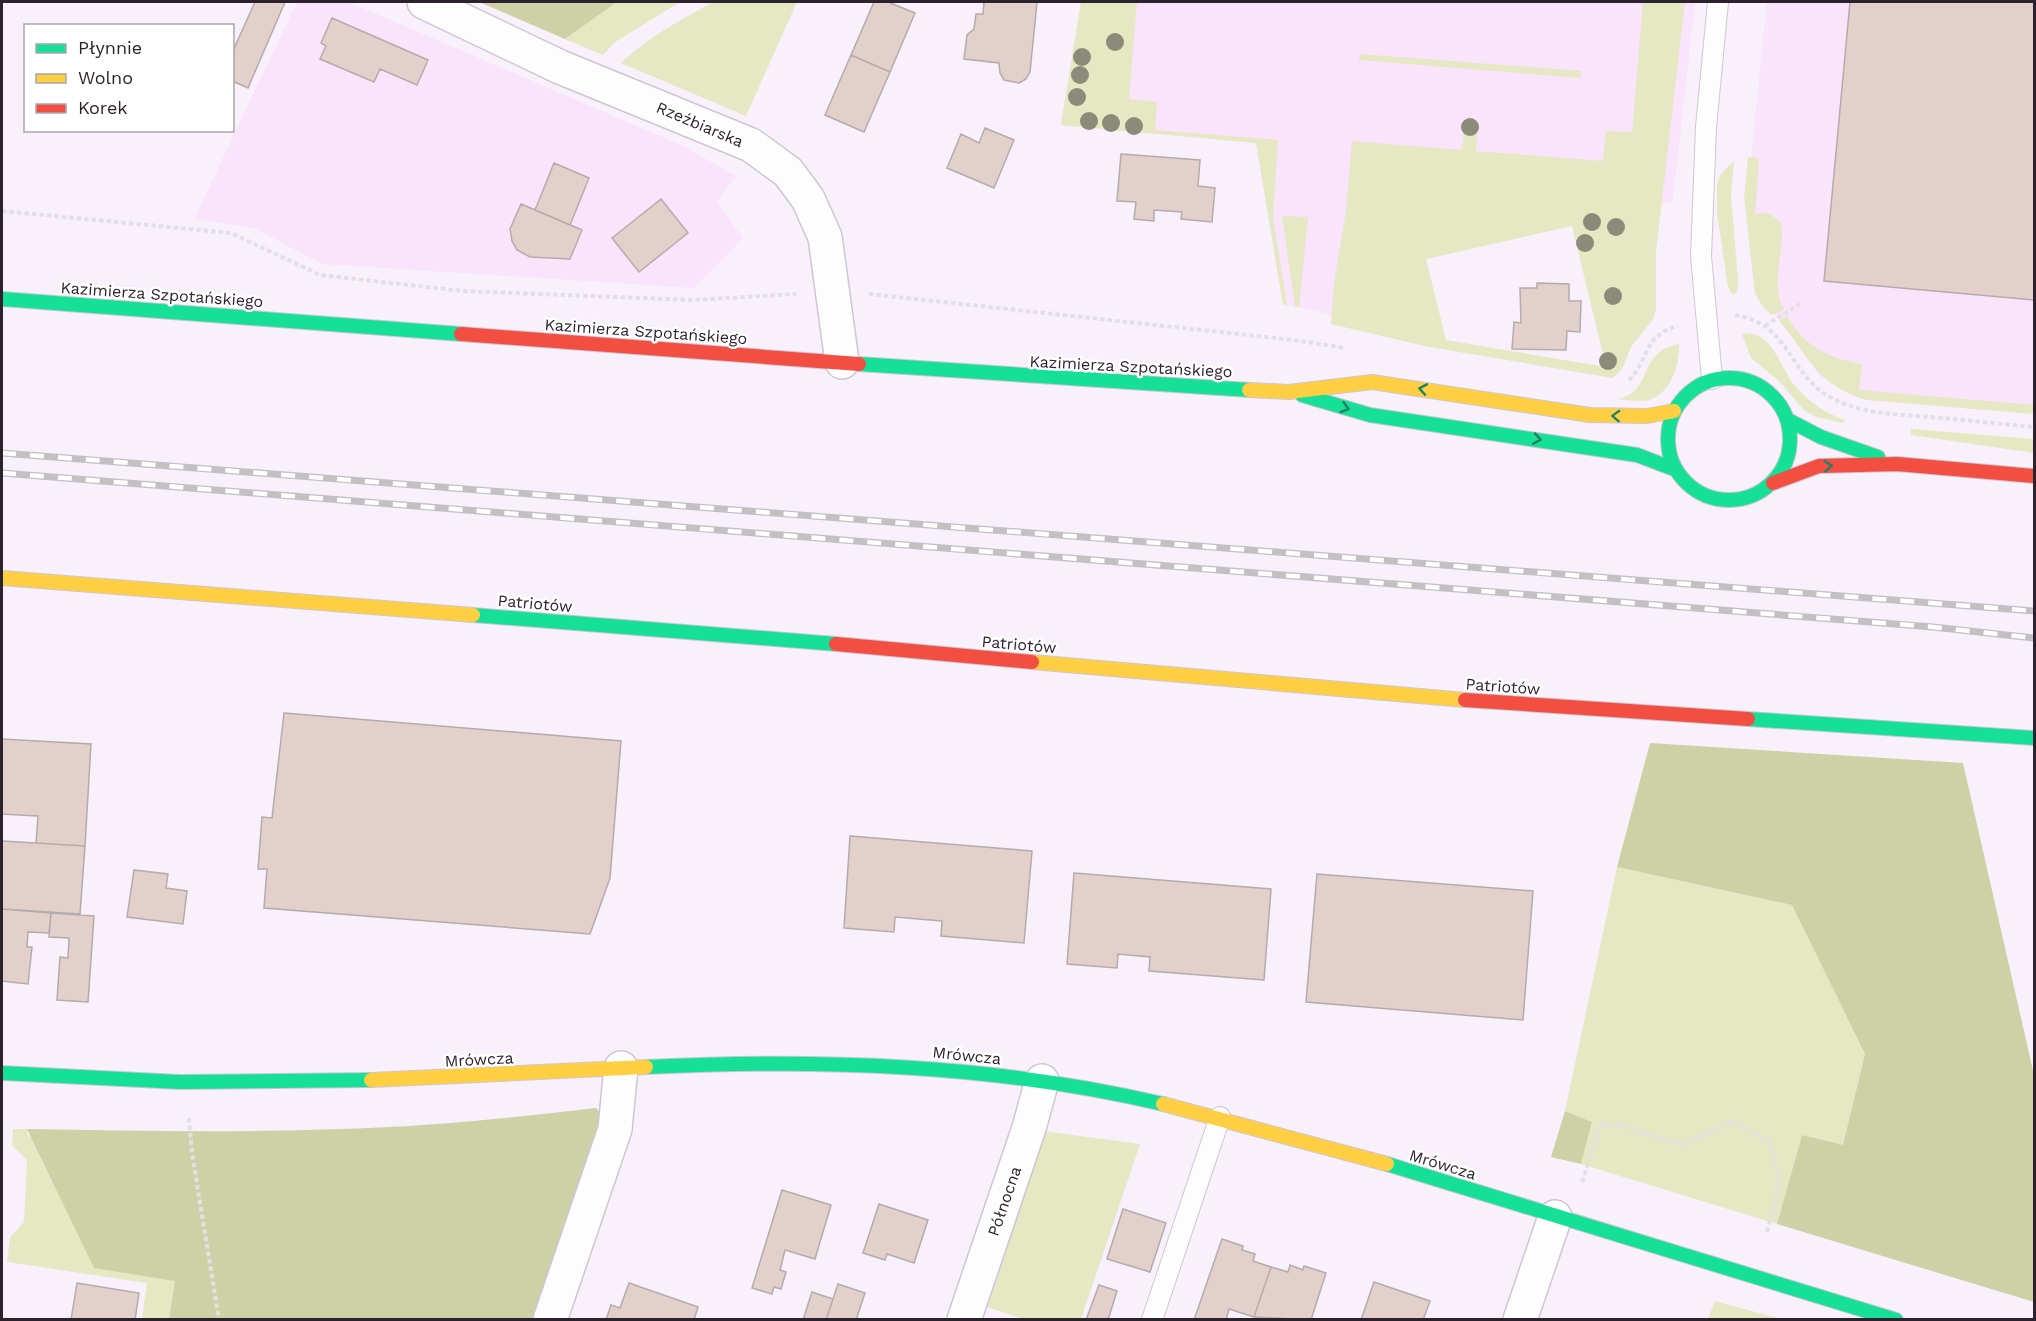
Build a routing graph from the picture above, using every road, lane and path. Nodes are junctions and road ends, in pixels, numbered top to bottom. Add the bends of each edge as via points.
1 (424, 2) edge
2 (1718, 2) edge
3 (2, 211) edge
4 (833, 291) junction
5 (2, 299) edge
6 (1800, 304) dead end
7 (1708, 320) junction
8 (1765, 326) junction
9 (1348, 348) dead end
10 (842, 362) junction
11 (1712, 379) junction
12 (1622, 387) dead end
13 (1289, 392) junction
14 (1674, 411) junction
15 (1788, 420) junction
16 (2034, 427) edge
17 (1897, 464) junction
18 (1674, 469) junction
19 (2034, 476) edge
20 (1773, 483) junction
21 (2, 578) edge
22 (2034, 738) edge
23 (621, 1068) junction
24 (2, 1073) edge
25 (1042, 1081) junction
26 (1220, 1117) junction
27 (189, 1118) dead end
28 (1582, 1182) dead end
29 (1555, 1217) junction
30 (1767, 1232) dead end
31 (219, 1320) edge
32 (550, 1320) edge
33 (964, 1320) edge
34 (1152, 1320) edge
35 (1520, 1320) edge
36 (1896, 1320) edge

1 - 4 street, Rzeźbiarska via 560,67 751,145 769,156 788,171 808,199 825,237
2 - 7 lane via 1706,127 1701,256
3 - 4 path via 231,233 320,275 462,291 693,300
4 - 9 path
4 - 10 street, Rzeźbiarska
5 - 10 main road, Kazimierza Szpotańskiego
6 - 8 path
7 - 8 path via 1736,315
7 - 11 lane
7 - 12 path via 1674,327 1655,336 1637,372
8 - 16 path via 1783,342 1806,378 1828,396 1862,410
10 - 13 main road, Kazimierza Szpotańskiego
11 - 14 main road via 1690,391
11 - 15 main road via 1738,377 1760,385 1777,399
14 -> 13 main road, Kazimierza Szpotańskiego via 1647,416 1590,415 1372,382
13 -> 18 main road, Kazimierza Szpotańskiego via 1370,415 1637,455
14 - 18 main road via 1669,423 1668,449
15 - 17 main road via 1821,437
15 - 20 main road via 1791,443 1785,465
17 - 19 main road
20 -> 17 main road via 1819,466
18 - 20 main road via 1690,487 1710,497 1732,500 1754,495
21 - 22 main road, Patriotów via 753,637 1475,701
23 - 24 main road, Mrówcza via 315,1082 140,1083
23 - 25 main road, Mrówcza via 834,1062 928,1067
23 - 32 street via 615,1129
25 - 26 main road, Mrówcza
25 - 33 street, Północna
26 - 29 main road, Mrówcza
26 - 34 lane
27 - 31 path
28 - 30 path via 1601,1125 1619,1125 1682,1145 1733,1121 1769,1142 1778,1166 1780,1181
29 - 35 street
29 - 36 main road, Mrówcza

